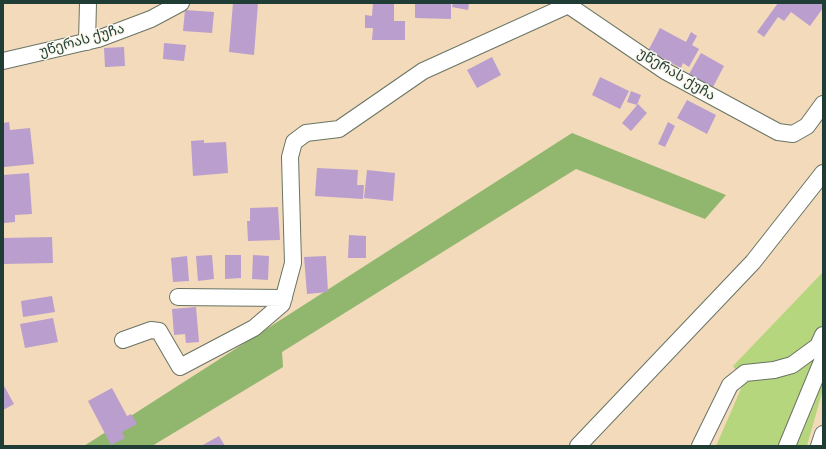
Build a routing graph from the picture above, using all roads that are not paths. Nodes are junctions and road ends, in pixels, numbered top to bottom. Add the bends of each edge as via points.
1 (88, 3) edge
2 (181, 3) edge
3 (568, 4) edge
4 (87, 42) junction
5 (3, 61) edge
6 (823, 104) edge
7 (823, 173) edge
8 (178, 297) dead end
9 (284, 298) junction
10 (823, 336) edge
11 (123, 340) dead end
12 (823, 359) edge
13 (823, 434) edge
14 (578, 446) edge
15 (700, 446) edge
16 (787, 446) edge
17 (819, 446) edge

1 - 4 street
2 - 4 street, უწერას ქუჩა via 151,19
3 - 6 street, უწერას ქუჩა via 665,71 778,132 793,134 807,126
3 - 9 street via 423,71 339,129 306,133 294,142 290,157 294,263
4 - 5 street, უწერას ქუჩა
7 - 14 street via 753,262
8 - 9 street
9 - 11 street via 282,304 254,328 180,367 159,331 151,330
10 - 15 street via 818,346 792,365 745,373 730,385
12 - 16 street
13 - 17 street

